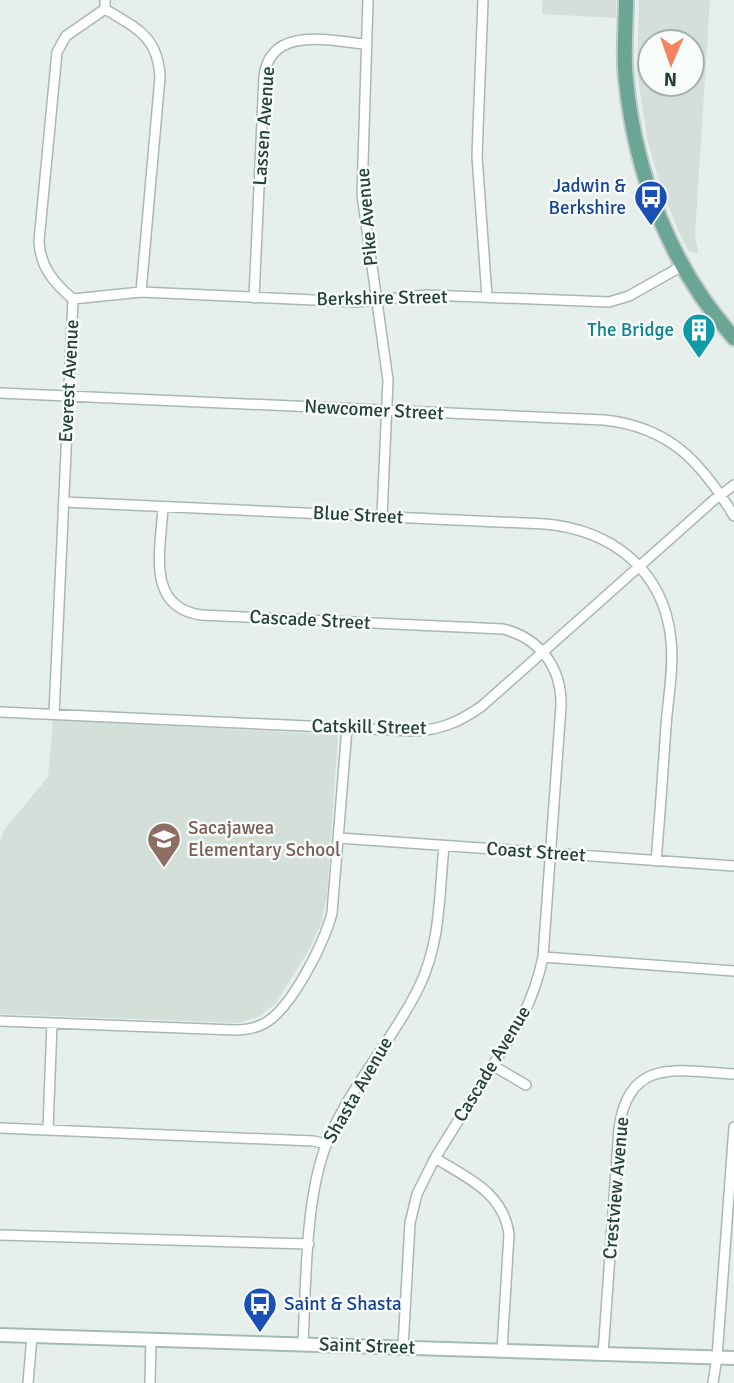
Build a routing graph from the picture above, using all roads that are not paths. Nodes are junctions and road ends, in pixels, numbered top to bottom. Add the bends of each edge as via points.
1 (368, 0) edge
2 (483, 0) edge
3 (626, 0) edge
4 (105, 4) edge
5 (366, 44) junction
6 (682, 266) junction
7 (141, 292) junction
8 (487, 297) junction
9 (254, 298) junction
10 (73, 299) junction
11 (377, 301) junction
12 (734, 338) edge
13 (0, 393) edge
14 (68, 396) junction
15 (387, 411) junction
16 (734, 485) edge
17 (721, 494) junction
18 (64, 502) junction
19 (163, 507) junction
20 (383, 516) junction
21 (734, 516) edge
22 (639, 566) junction
23 (542, 652) junction
24 (0, 712) edge
25 (54, 714) junction
26 (347, 728) junction
27 (339, 838) junction
28 (444, 846) junction
29 (550, 853) junction
30 (656, 861) junction
31 (734, 866) edge
32 (543, 957) junction
33 (734, 971) edge
34 (0, 1021) edge
35 (52, 1023) junction
36 (492, 1065) junction
37 (734, 1074) edge
38 (526, 1085) dead end
39 (734, 1127) edge
40 (0, 1128) edge
41 (48, 1129) junction
42 (326, 1144) junction
43 (435, 1158) junction
44 (0, 1235) edge
45 (309, 1244) junction
46 (0, 1335) edge
47 (32, 1336) junction
48 (152, 1339) junction
49 (303, 1344) junction
50 (403, 1347) junction
51 (502, 1350) junction
52 (603, 1354) junction
53 (718, 1357) junction
54 (734, 1358) edge
55 (28, 1383) edge
56 (150, 1383) edge
57 (713, 1383) edge

1 - 5 street, Pike Avenue
2 - 8 street via 477,156
3 - 6 main road via 625,77 634,133 653,200
4 - 7 street via 142,31 159,63
4 - 10 street, Everest Avenue via 66,36 55,65 40,255 49,275
5 - 9 street, Lassen Avenue via 300,40 281,46 267,61
5 - 11 street, Pike Avenue via 362,195
6 - 8 street, Berkshire Street via 609,302
6 - 12 main road
7 - 9 street, Berkshire Street
7 - 10 street, Berkshire Street
8 - 11 street, Berkshire Street via 427,295
9 - 11 street, Berkshire Street
10 - 14 street, Everest Avenue
11 - 15 street, Pike Avenue via 388,380
13 - 14 street, Newcomer Street
14 - 15 street, Newcomer Street
14 - 18 street, Everest Avenue
15 - 17 street, Newcomer Street via 628,423 652,431 684,451
15 - 20 street, Pike Avenue
16 - 17 street, Catskill Street
17 - 21 street, Newcomer Street
17 - 22 street, Catskill Street
18 - 19 street, Blue Street
18 - 25 street, Everest Avenue
19 - 20 street, Blue Street
19 - 23 street, Cascade Street via 162,588 174,604 191,613 503,629 529,639
20 - 22 street, Blue Street via 570,527 611,543
22 - 23 street, Catskill Street
22 - 30 street, Blue Street via 662,603 671,641
23 - 26 street, Catskill Street via 482,706 451,724 425,731
23 - 29 street, Cascade Avenue via 554,667 562,693
24 - 25 street, Catskill Street
25 - 26 street, Catskill Street
26 - 27 street
27 - 28 street, Coast Street
27 - 35 street via 332,913 322,943 283,1007 267,1022 247,1030
28 - 29 street, Coast Street
28 - 42 street, Shasta Avenue via 438,930 419,987
29 - 30 street, Coast Street
29 - 32 street, Cascade Avenue
30 - 31 street, Coast Street
32 - 33 street
32 - 36 street, Cascade Avenue via 530,1003
34 - 35 street
35 - 41 street
36 - 38 street
36 - 43 street, Cascade Avenue
37 - 52 street, Crestview Avenue via 661,1071 639,1083 624,1101
39 - 53 street
40 - 41 street
41 - 42 street
42 - 45 street, Shasta Avenue
43 - 50 street, Cascade Avenue via 416,1194 410,1223
43 - 51 street via 492,1196 507,1219
44 - 45 street
45 - 49 street, Shasta Avenue
46 - 47 street, Saint Street
47 - 48 street, Saint Street
47 - 55 street
48 - 49 street, Saint Street
48 - 56 street
49 - 50 street, Saint Street
50 - 51 street, Saint Street
51 - 52 street, Saint Street
52 - 53 street, Saint Street
53 - 54 street, Saint Street
53 - 57 street

